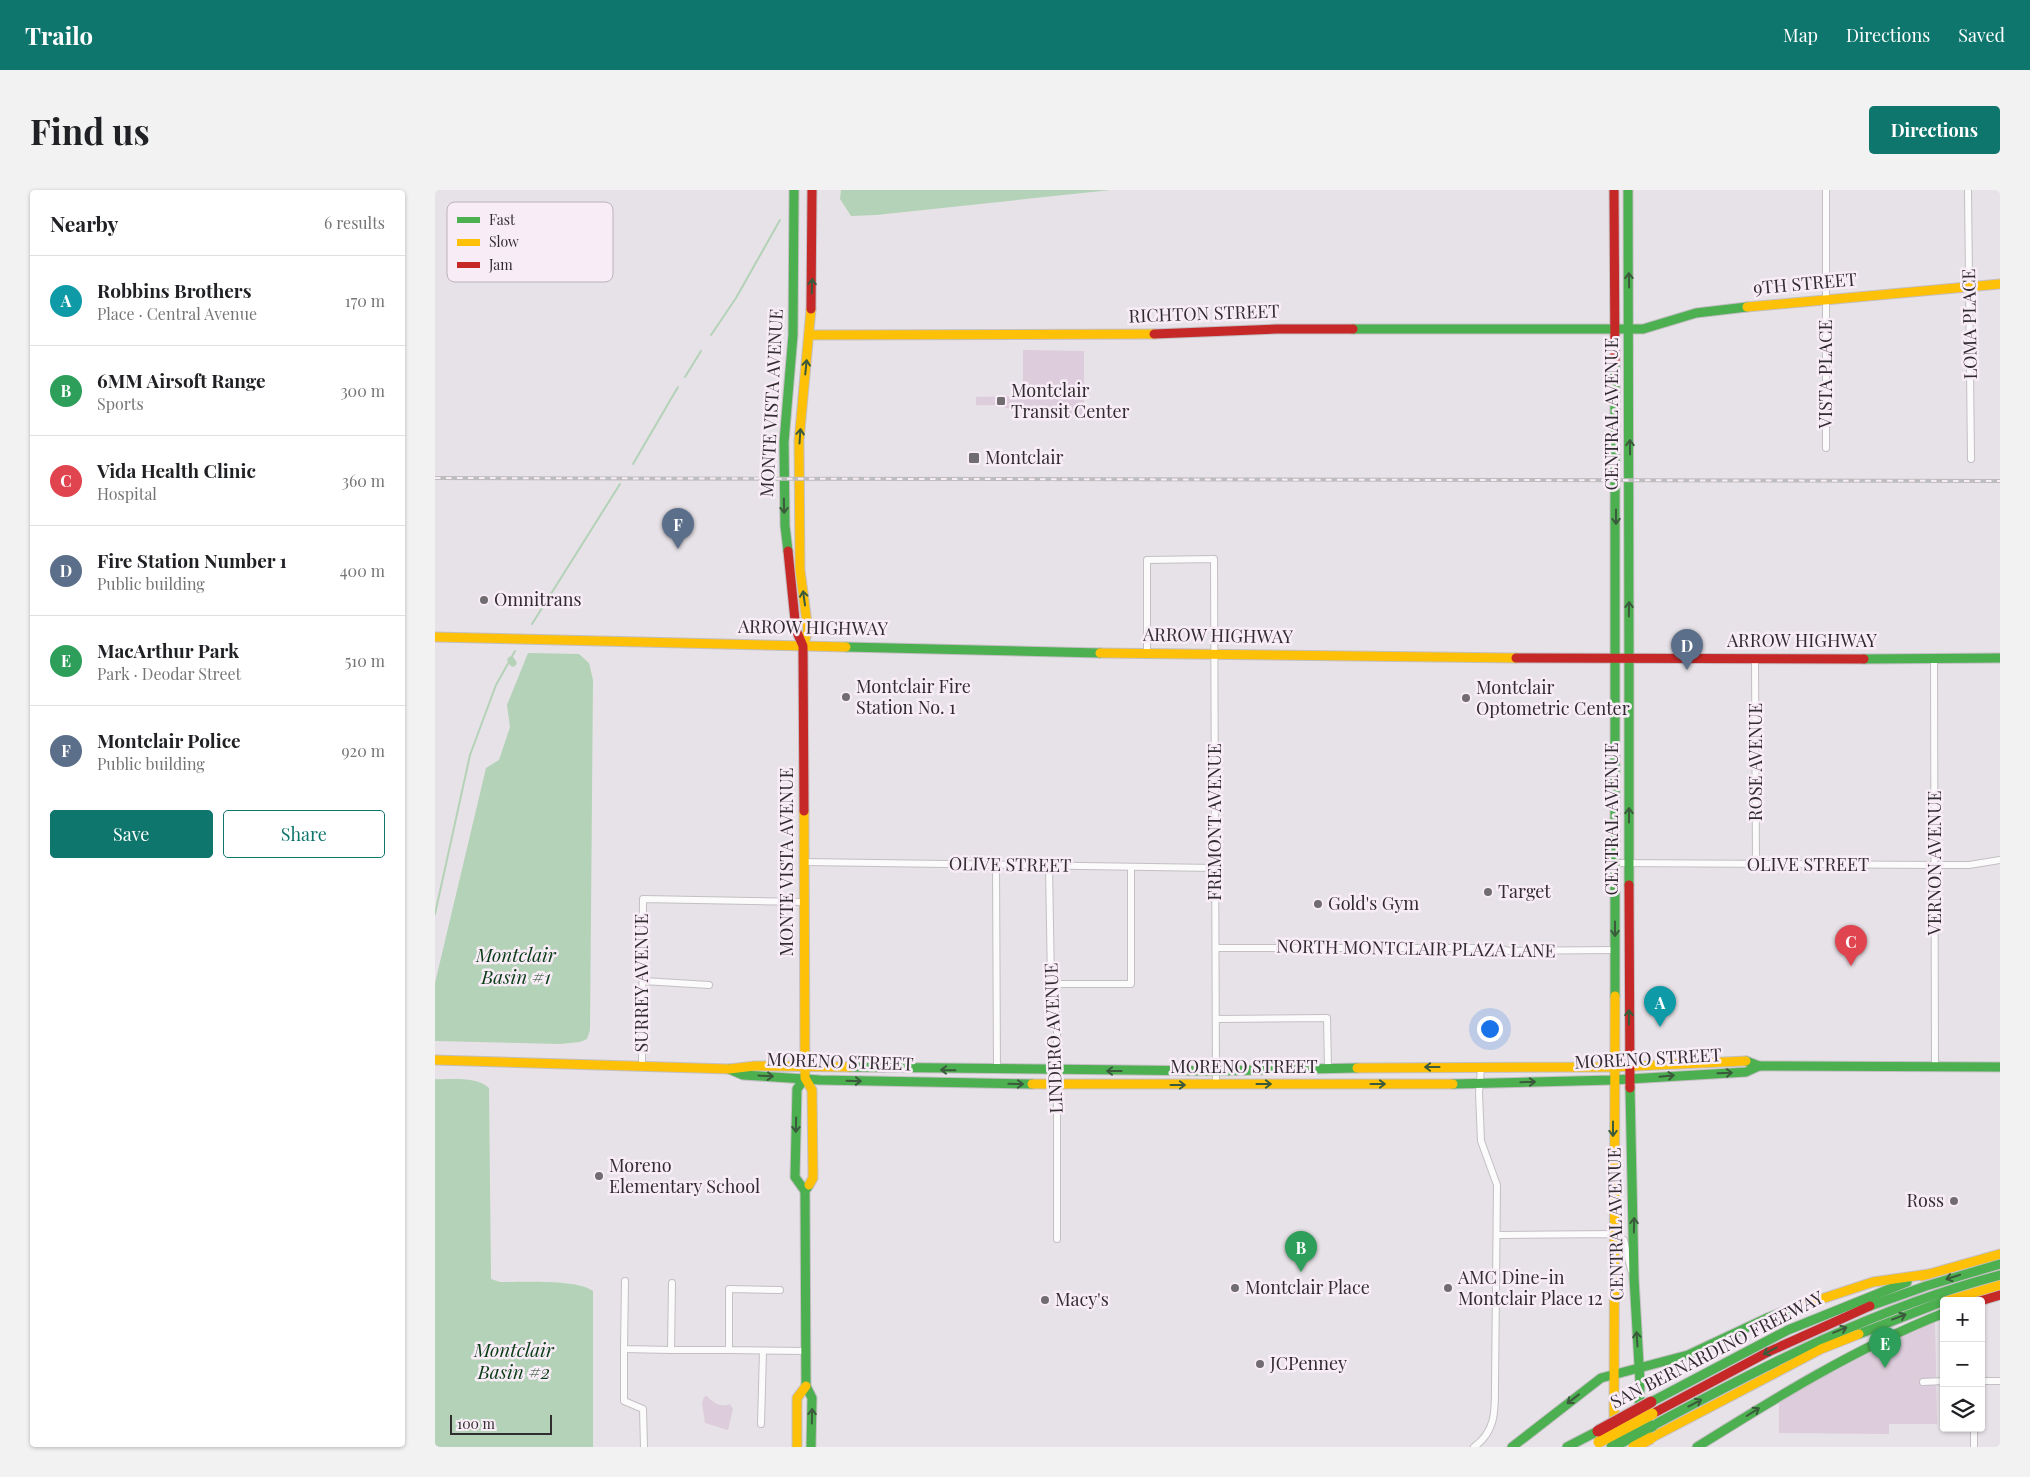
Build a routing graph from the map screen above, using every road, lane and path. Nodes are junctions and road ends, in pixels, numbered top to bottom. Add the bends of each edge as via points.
1 (794, 190) edge
2 (812, 190) edge
3 (1614, 190) edge
4 (1628, 190) edge
5 (1826, 190) edge
6 (1968, 190) edge
7 (2000, 284) edge
8 (1969, 286) junction
9 (1825, 300) junction
10 (1615, 328) junction
11 (1629, 328) junction
12 (793, 335) junction
13 (810, 335) junction
14 (1826, 448) dead end
15 (1971, 459) dead end
16 (435, 637) edge
17 (803, 646) junction
18 (1147, 653) junction
19 (1214, 654) junction
20 (1615, 658) junction
21 (1629, 658) junction
22 (2000, 658) edge
23 (1755, 659) junction
24 (1934, 659) junction
25 (2000, 860) edge
26 (804, 862) junction
27 (1615, 863) junction
28 (1630, 863) junction
29 (996, 864) junction
30 (1757, 865) junction
31 (1935, 865) junction
32 (1049, 866) junction
33 (1131, 868) junction
34 (1216, 868) junction
35 (805, 902) junction
36 (1216, 948) junction
37 (1615, 950) junction
38 (643, 982) junction
39 (1051, 984) junction
40 (709, 985) dead end
41 (1216, 1019) junction
42 (435, 1060) edge
43 (642, 1066) junction
44 (1629, 1066) junction
45 (1759, 1066) junction
46 (1614, 1067) junction
47 (1935, 1067) junction
48 (2000, 1067) edge
49 (1481, 1068) junction
50 (1328, 1069) junction
51 (997, 1070) junction
52 (1057, 1071) junction
53 (1215, 1071) junction
54 (805, 1073) junction
55 (1630, 1078) junction
56 (1613, 1080) junction
57 (1479, 1084) junction
58 (1057, 1085) junction
59 (1216, 1085) junction
60 (805, 1191) junction
61 (1613, 1234) junction
62 (1498, 1235) junction
63 (1057, 1239) dead end
64 (2000, 1254) edge
65 (2000, 1264) edge
66 (1929, 1274) junction
67 (2000, 1275) edge
68 (1634, 1278) junction
69 (625, 1281) dead end
70 (672, 1283) dead end
71 (2000, 1285) edge
72 (780, 1290) dead end
73 (2000, 1295) edge
74 (1959, 1297) edge
75 (1985, 1300) edge
76 (1940, 1303) edge
77 (1940, 1314) edge
78 (624, 1349) junction
79 (671, 1350) junction
80 (729, 1350) junction
81 (763, 1351) junction
82 (805, 1351) junction
83 (1639, 1368) junction
84 (1614, 1374) junction
85 (1940, 1381) edge
86 (1985, 1381) edge
87 (2000, 1381) edge
88 (1923, 1382) dead end
89 (805, 1386) junction
90 (1651, 1414) junction
91 (761, 1424) dead end
92 (1974, 1432) edge
93 (1596, 1440) edge
94 (644, 1447) edge
95 (797, 1447) edge
96 (811, 1447) edge
97 (1474, 1447) edge
98 (1512, 1447) edge
99 (1567, 1447) edge
100 (1613, 1447) edge
101 (1634, 1447) edge
102 (1638, 1447) edge
103 (1697, 1447) edge
104 (1974, 1447) edge

1 - 12 main road, MONTE VISTA AVENUE
13 -> 2 main road, MONTE VISTA AVENUE
3 - 10 main road, CENTRAL AVENUE
11 -> 4 main road, CENTRAL AVENUE
5 - 9 street, VISTA PLACE
6 - 8 street, LOMA PLACE
7 - 8 main road, 9TH STREET
8 - 9 main road, 9TH STREET
8 - 15 street, LOMA PLACE
9 - 11 main road, 9TH STREET via 1690,313 1652,328
9 - 14 street, VISTA PLACE
10 - 11 main road, 9TH STREET
10 - 13 main road, RICHTON STREET
10 -> 20 main road, CENTRAL AVENUE
21 -> 11 main road, CENTRAL AVENUE
12 - 13 street, RICHTON STREET
12 -> 17 main road, MONTE VISTA AVENUE via 784,442 785,526 796,630
17 -> 13 main road, MONTE VISTA AVENUE via 808,630 800,570 799,441
16 - 17 main road, ARROW HIGHWAY
17 - 18 main road, ARROW HIGHWAY
17 - 26 main road, MONTE VISTA AVENUE
18 - 19 main road, ARROW HIGHWAY
18 - 19 street, FREMONT AVENUE via 1147,560 1214,560
19 - 20 main road, ARROW HIGHWAY
19 - 34 street, FREMONT AVENUE
20 - 21 main road, ARROW HIGHWAY
20 - 27 main road, CENTRAL AVENUE
21 - 23 main road, ARROW HIGHWAY
28 -> 21 main road, CENTRAL AVENUE
22 - 24 main road, ARROW HIGHWAY
23 - 24 main road, ARROW HIGHWAY
23 - 30 street, ROSE AVENUE
24 - 31 street, VERNON AVENUE
25 - 31 street, OLIVE STREET via 1969,865
26 - 29 street, OLIVE STREET
26 - 35 main road, MONTE VISTA AVENUE
27 - 28 street, OLIVE STREET
27 -> 37 main road, CENTRAL AVENUE
28 - 30 street, OLIVE STREET
44 -> 28 main road, CENTRAL AVENUE
29 - 32 street, OLIVE STREET
29 - 51 street
30 - 31 street, OLIVE STREET
31 - 47 street, VERNON AVENUE
32 - 33 street, OLIVE STREET
32 - 39 street, LINDERO AVENUE
33 - 34 street, OLIVE STREET
33 - 39 street via 1131,984
34 - 36 street, FREMONT AVENUE
35 - 38 street, SURREY AVENUE via 643,900
35 - 54 main road, MONTE VISTA AVENUE
36 - 37 street, NORTH MONTCLAIR PLAZA LANE
36 - 41 street, FREMONT AVENUE
37 - 46 main road, CENTRAL AVENUE
38 - 40 street
38 - 43 street, SURREY AVENUE
39 - 52 street, LINDERO AVENUE via 1056,1012
41 - 50 street via 1327,1018
41 - 53 street, FREMONT AVENUE
42 - 43 main road, MORENO STREET
43 - 54 main road, MORENO STREET via 729,1069 743,1075
44 - 45 main road, MORENO STREET via 1745,1060
44 - 46 main road, MORENO STREET
44 - 55 main road, CENTRAL AVENUE
45 - 47 main road, MORENO STREET
55 -> 45 main road, MORENO STREET via 1746,1072
46 - 49 main road, MORENO STREET
46 - 56 main road, CENTRAL AVENUE
47 - 48 main road, MORENO STREET
49 -> 50 main road, MORENO STREET
49 - 57 street
50 - 53 main road, MORENO STREET
51 - 52 main road, MORENO STREET
51 -> 54 main road, MORENO STREET
53 -> 52 main road, MORENO STREET
52 - 58 street, LINDERO AVENUE
53 - 59 street, FREMONT AVENUE
54 -> 58 main road, MORENO STREET
54 - 60 main road, MONTE VISTA AVENUE via 812,1090 813,1178
54 -> 60 main road, MONTE VISTA AVENUE via 797,1089 795,1177
55 - 56 main road, MORENO STREET
68 -> 55 main road, CENTRAL AVENUE
57 -> 56 main road, MORENO STREET
56 -> 61 main road, CENTRAL AVENUE
59 -> 57 main road, MORENO STREET
57 - 62 street via 1481,1141 1497,1185
58 -> 59 main road, MORENO STREET
58 - 63 street, LINDERO AVENUE
60 - 82 main road, MONTE VISTA AVENUE
61 - 62 street
61 - 68 street via 1624,1240
61 - 84 main road, CENTRAL AVENUE
62 - 97 street via 1495,1412 1491,1430
64 - 66 main road, SAN BERNARDINO FREEWAY
65 -> 90 main road via 1927,1285 1845,1316 1768,1352
66 - 83 main road via 1873,1282 1829,1295 1767,1318 1688,1355
66 - 90 main road, SAN BERNARDINO FREEWAY via 1831,1310 1788,1330
90 -> 67 main road via 1834,1332 1919,1299
83 -> 68 main road, CENTRAL AVENUE
69 - 78 street
70 - 79 street
71 - 74 main road
72 - 80 street via 729,1289
73 - 75 main road
101 -> 76 main road, bridge via 1821,1349
103 -> 77 main road via 1848,1355
78 - 79 street
78 - 94 street via 624,1401 643,1409
79 - 80 street
80 - 81 street
81 - 82 street
81 - 91 street
82 - 89 main road, MONTE VISTA AVENUE
83 - 84 main road
83 - 102 main road, CENTRAL AVENUE
84 -> 98 main road via 1593,1383
84 - 100 main road, CENTRAL AVENUE
85 - 88 street
86 - 87 street
89 - 95 main road, MONTE VISTA AVENUE via 797,1398
96 -> 89 main road, MONTE VISTA AVENUE via 812,1398
90 - 93 main road, SAN BERNARDINO FREEWAY, bridge
90 - 100 main road, bridge
92 - 104 street
93 - 99 main road, SAN BERNARDINO FREEWAY

